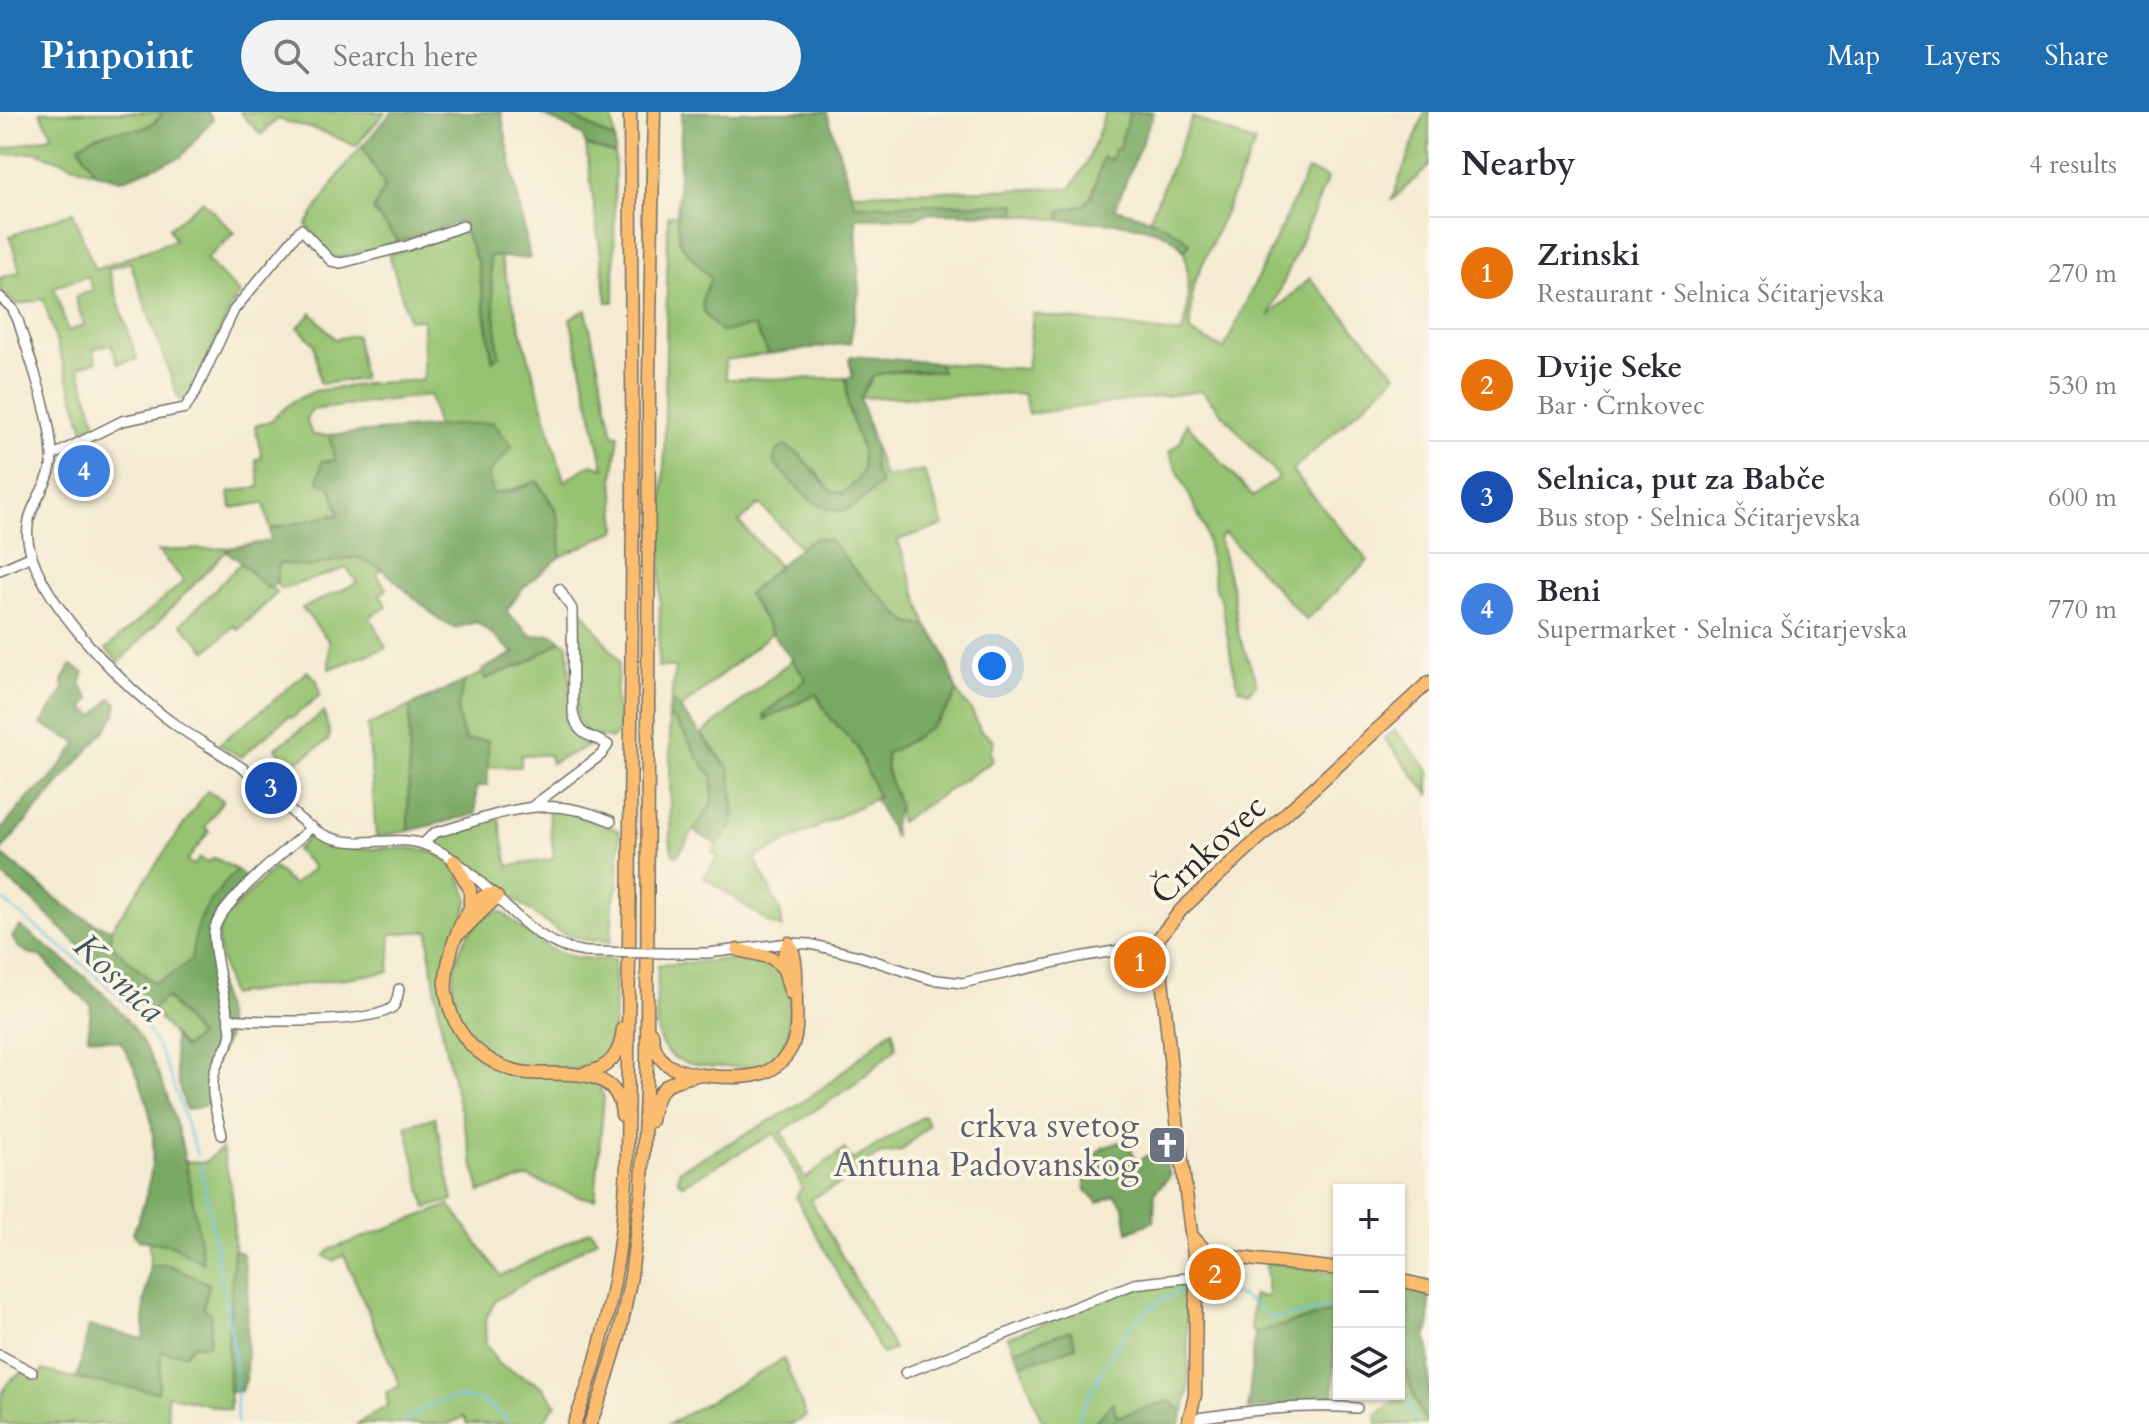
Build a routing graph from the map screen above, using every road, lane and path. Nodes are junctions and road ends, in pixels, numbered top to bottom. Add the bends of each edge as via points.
1 (630, 112) edge
2 (654, 112) edge
3 (463, 226) dead end
4 (0, 297) edge
5 (52, 456) junction
6 (32, 556) junction
7 (0, 570) edge
8 (559, 589) dead end
9 (1429, 682) edge
10 (534, 805) junction
11 (611, 821) dead end
12 (312, 827) junction
13 (423, 844) junction
14 (454, 861) junction
15 (495, 896) junction
16 (470, 909) junction
17 (458, 935) junction
18 (789, 943) junction
19 (1156, 944) junction
20 (738, 950) junction
21 (784, 969) junction
22 (399, 989) dead end
23 (646, 996) junction
24 (630, 1001) junction
25 (796, 1008) junction
26 (229, 1019) junction
27 (577, 1074) junction
28 (703, 1075) junction
29 (222, 1135) dead end
30 (628, 1150) junction
31 (643, 1155) junction
32 (1191, 1234) junction
33 (1221, 1256) junction
34 (1333, 1268) edge
35 (1405, 1281) edge
36 (1196, 1282) junction
37 (1429, 1287) edge
38 (0, 1355) edge
39 (32, 1372) dead end
40 (905, 1373) dead end
41 (1357, 1408) dead end
42 (1189, 1421) edge
43 (574, 1424) edge
44 (590, 1424) edge

1 - 24 main road
2 - 23 main road
3 - 5 street via 341,263 331,261 301,229 234,310 185,408 122,421
4 - 5 street via 18,320
5 - 6 street via 27,524
6 - 7 street
6 - 12 street via 72,625 106,662 167,718 248,772
8 - 10 street via 572,609 576,724 608,745
9 - 19 main road, Črnkovec via 1182,909
10 - 11 street via 568,807
10 - 13 street via 434,833
12 - 13 street via 349,843
12 - 26 street via 234,899 215,927
13 - 14 street
14 - 15 street
14 - 16 main road via 470,889
15 - 16 main road via 479,897
15 - 17 main road
15 - 20 street, bridge via 551,941 586,952
16 - 17 main road
17 - 27 main road via 449,956 446,991 452,1015 472,1046 511,1069
18 - 19 street via 823,946 930,979 962,983
18 - 20 street
18 - 21 main road
18 - 25 main road
19 - 32 main road, Črnkovec
20 - 21 main road via 772,958
21 - 25 main road
22 - 26 street via 391,1009 358,1016 326,1021
23 - 28 main road via 659,1055 679,1071
23 - 31 main road
24 - 27 main road via 614,1058 599,1070
24 - 30 main road
25 - 28 main road via 794,1043 777,1065 751,1076
26 - 29 street via 231,1039 213,1079
27 - 30 main road via 602,1080 616,1092
28 - 31 main road via 671,1082 660,1091
30 - 43 main road via 617,1267
31 - 44 main road via 628,1291
32 - 33 main road via 1204,1249
32 - 36 main road, Črnkovec
33 - 34 main road
33 - 36 main road via 1208,1262
35 - 37 main road
36 - 40 street via 1134,1284
36 - 42 main road, Črnkovec via 1196,1381
38 - 39 street
41 - 42 street, Črnkovec via 1244,1411

